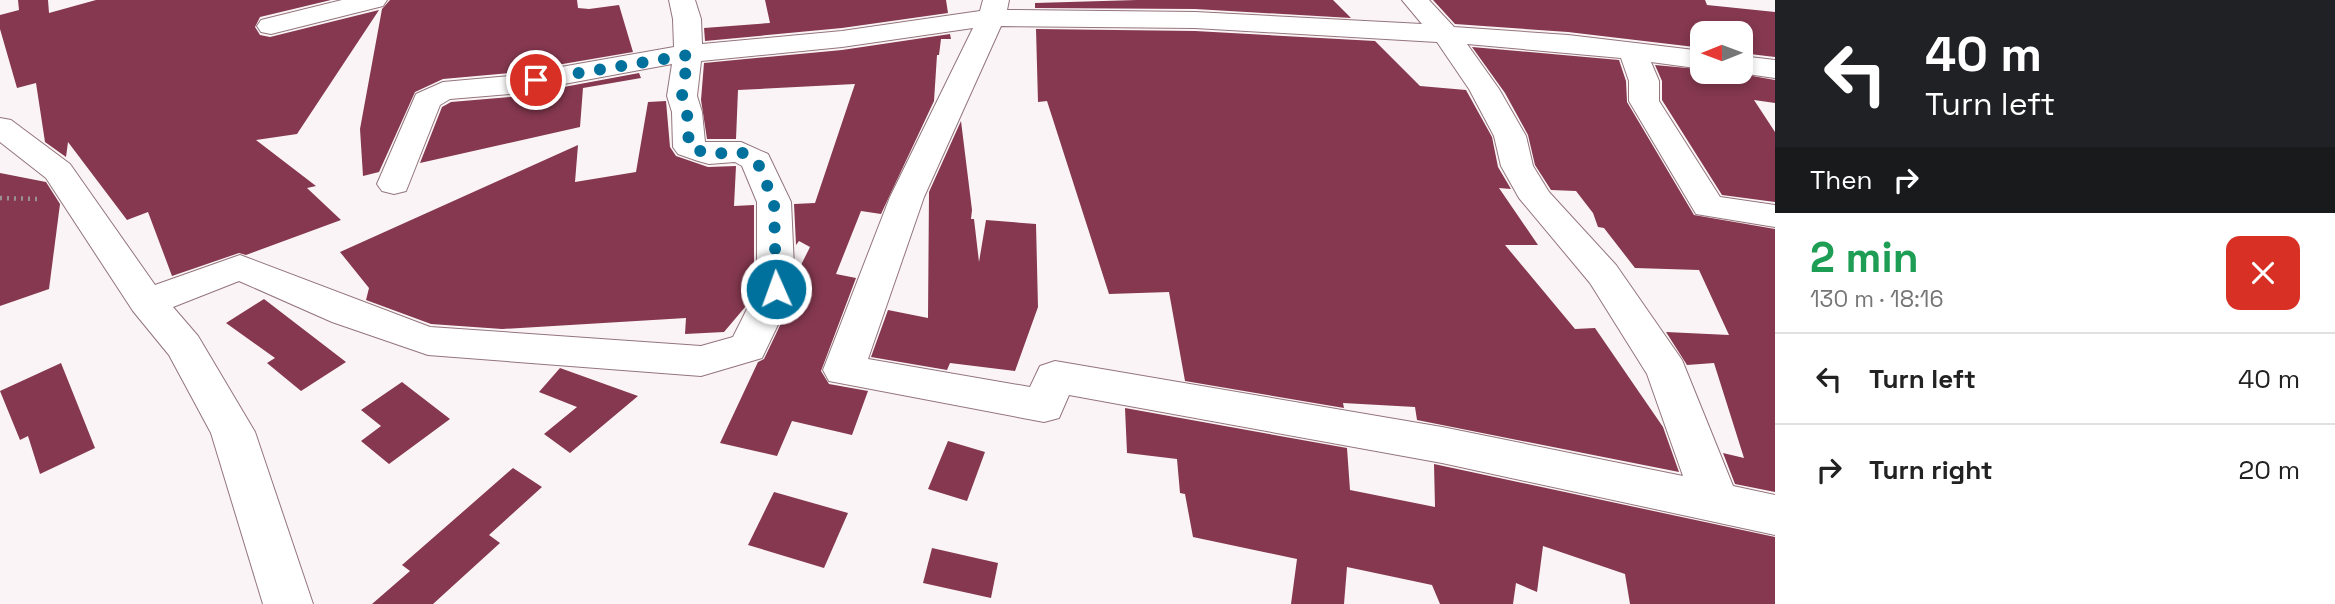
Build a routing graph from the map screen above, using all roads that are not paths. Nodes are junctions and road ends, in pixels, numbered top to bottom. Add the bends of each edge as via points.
1 (374, 0) edge
2 (682, 0) edge
3 (1415, 0) edge
4 (994, 9) edge
5 (271, 26) dead end
6 (1446, 35) junction
7 (1633, 52) junction
8 (688, 55) junction
9 (1690, 59) edge
10 (1754, 67) edge
11 (1775, 69) edge
12 (0, 127) edge
13 (394, 184) dead end
14 (1775, 216) edge
15 (147, 302) junction
16 (1716, 503) junction
17 (1775, 515) edge
18 (288, 604) edge

1 - 5 street
2 - 8 street
3 - 6 street
4 - 6 street
4 - 8 street via 842,39
4 - 16 street via 907,197 844,370 1044,406 1055,377 1442,445
6 - 7 street
6 - 16 street via 1497,112 1510,136 1517,166 1536,198 1603,274 1667,371
7 - 9 street
7 - 14 street via 1644,81 1644,102 1707,206
8 - 13 street via 435,94 427,100
8 - 15 street via 682,96 689,147 709,154 741,152 757,161 774,202 776,289 748,348 701,361 428,341 240,267
10 - 11 street
12 - 15 street via 58,171
15 - 18 street via 184,346 233,432
16 - 17 street

